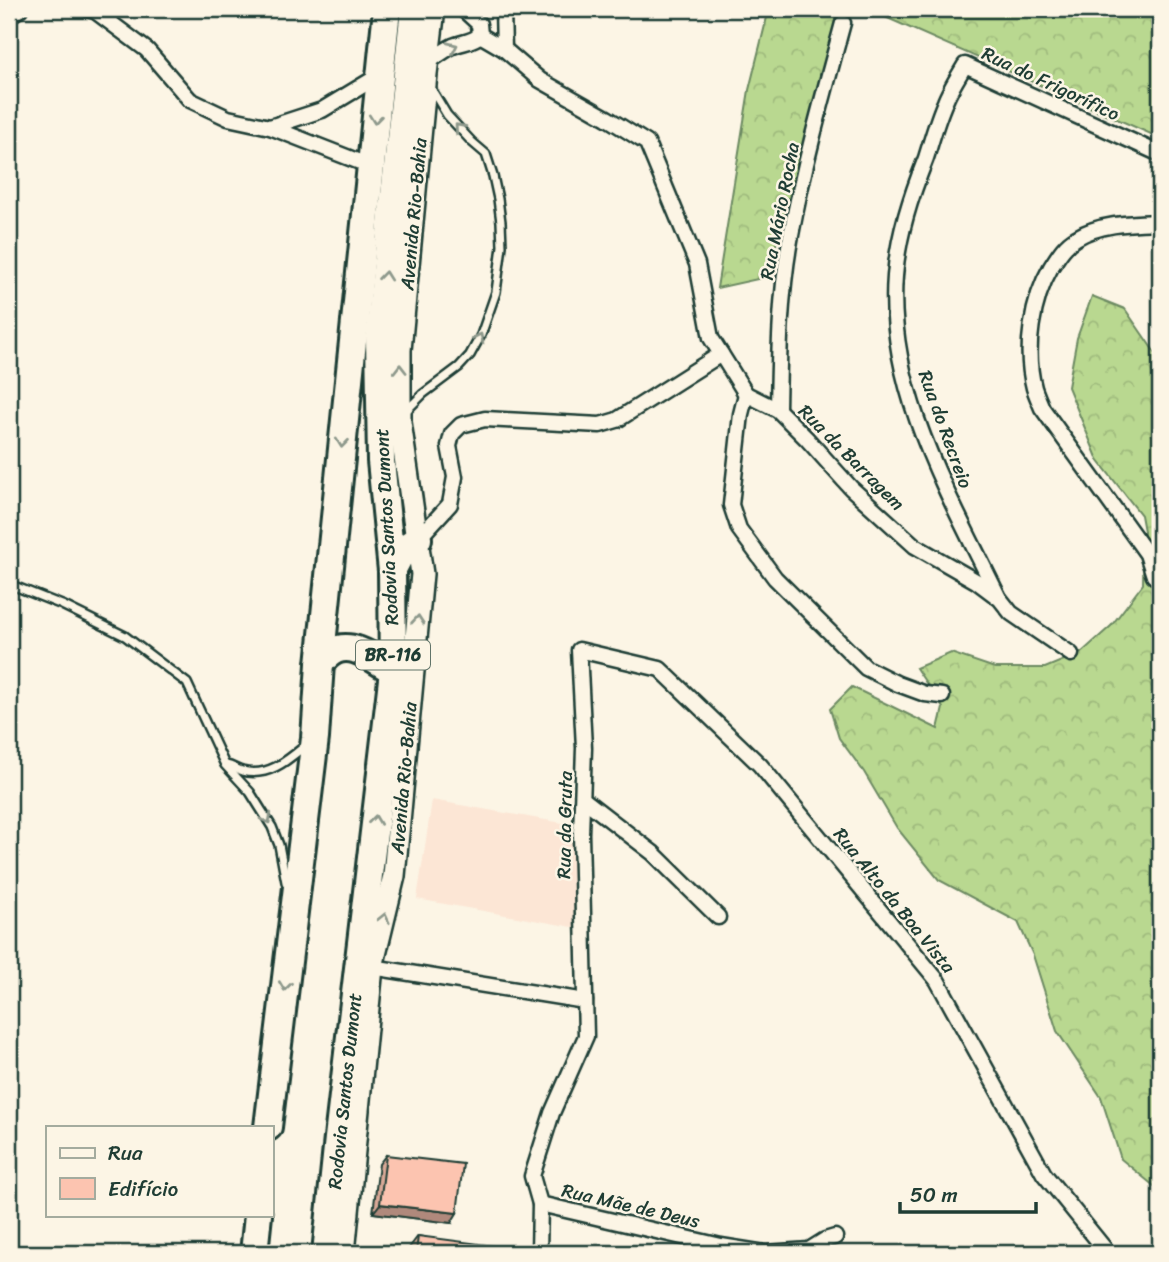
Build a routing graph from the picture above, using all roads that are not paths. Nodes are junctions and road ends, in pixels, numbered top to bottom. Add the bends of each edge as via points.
1 (20, 9) edge
2 (88, 9) edge
3 (387, 9) edge
4 (414, 9) edge
5 (434, 9) edge
6 (463, 9) edge
7 (503, 9) edge
8 (9, 16) edge
9 (843, 23) dead end
10 (480, 35) junction
11 (505, 49) junction
12 (965, 65) joint
13 (427, 69) junction
14 (380, 75) junction
15 (271, 127) junction
16 (1160, 154) edge
17 (370, 166) junction
18 (1160, 222) edge
19 (721, 354) junction
20 (746, 394) junction
21 (778, 410) junction
22 (400, 422) junction
23 (418, 539) junction
24 (392, 571) junction
25 (1154, 576) dead end
26 (9, 584) edge
27 (1000, 599) junction
28 (579, 650) joint
29 (1071, 654) dead end
30 (320, 664) junction
31 (398, 687) junction
32 (942, 696) dead end
33 (315, 738) junction
34 (225, 765) junction
35 (583, 799) junction
36 (718, 918) dead end
37 (289, 946) junction
38 (372, 967) junction
39 (585, 1000) junction
40 (268, 1126) edge
41 (540, 1203) junction
42 (258, 1216) edge
43 (835, 1237) dead end
44 (254, 1253) edge
45 (326, 1253) edge
46 (344, 1253) edge
47 (539, 1253) edge
48 (1108, 1253) edge

1 - 8 street
2 - 15 street via 148,50 190,100 228,118
3 - 14 highway, Rodovia Santos Dumont
24 -> 4 highway, Rodovia Santos Dumont / BR-116 via 381,461 379,336
5 - 13 street, Avenida Rio-Bahia
6 - 10 street via 479,24
7 - 11 street
9 - 21 street, Rua Mário Rocha via 791,235 779,327
10 - 11 street
13 -> 10 street via 444,51
11 - 19 street via 540,80 647,143 696,264 711,338
12 - 16 street, Rua do Frigorífico
12 - 27 street, Rua do Recreio via 945,100 909,203 895,276 895,312 911,400 935,466
22 -> 13 street, Avenida Rio-Bahia via 400,350
22 -> 13 lane via 413,403 470,355 496,292 502,246 498,199 486,154 433,95
14 - 15 street via 322,110
14 -> 17 highway, Rodovia Santos Dumont
15 - 17 street
17 -> 30 highway, Rodovia Santos Dumont
18 - 25 street via 1098,229 1075,238 1047,274 1033,314 1030,341 1034,386 1042,408 1147,554
19 - 20 street
19 - 23 street via 617,420 600,425 485,419 461,425 449,446 455,477 450,505
20 - 21 street, Rua da Barragem
20 - 32 street via 731,505 739,529 775,578 866,667 898,684
21 - 27 street, Rua da Barragem via 851,488 915,547
22 - 23 street, Avenida Rio-Bahia
23 - 24 highway via 404,548
31 -> 23 street, Avenida Rio-Bahia via 422,574
24 - 31 highway, Rodovia Santos Dumont / BR-116
26 - 34 lane via 124,636 187,682
27 - 29 street, Rua da Barragem via 1011,613
28 - 35 street, Rua da Gruta
28 - 48 street, Rua Alto da Boa Vista via 660,669 760,765 937,980 1044,1174
30 - 31 highway via 327,654 345,647 364,653
30 - 33 highway, Rodovia Santos Dumont
38 -> 31 street, Avenida Rio-Bahia via 394,876
45 -> 31 highway, Rodovia Santos Dumont / BR-116
33 - 34 lane via 286,762 264,771
33 - 37 highway, Rodovia Santos Dumont
34 -> 37 lane via 250,792 279,845 287,883
35 - 36 street via 653,853
35 - 39 street, Rua da Gruta
37 -> 40 highway, Rodovia Santos Dumont
38 - 39 street
38 - 46 street, Avenida Rio-Bahia
39 - 41 street, Rua da Gruta via 586,1036 552,1112 532,1176
41 - 43 street, Rua Mãe de Deus via 765,1253 808,1250
41 - 47 street, Rua da Gruta
42 - 44 highway

